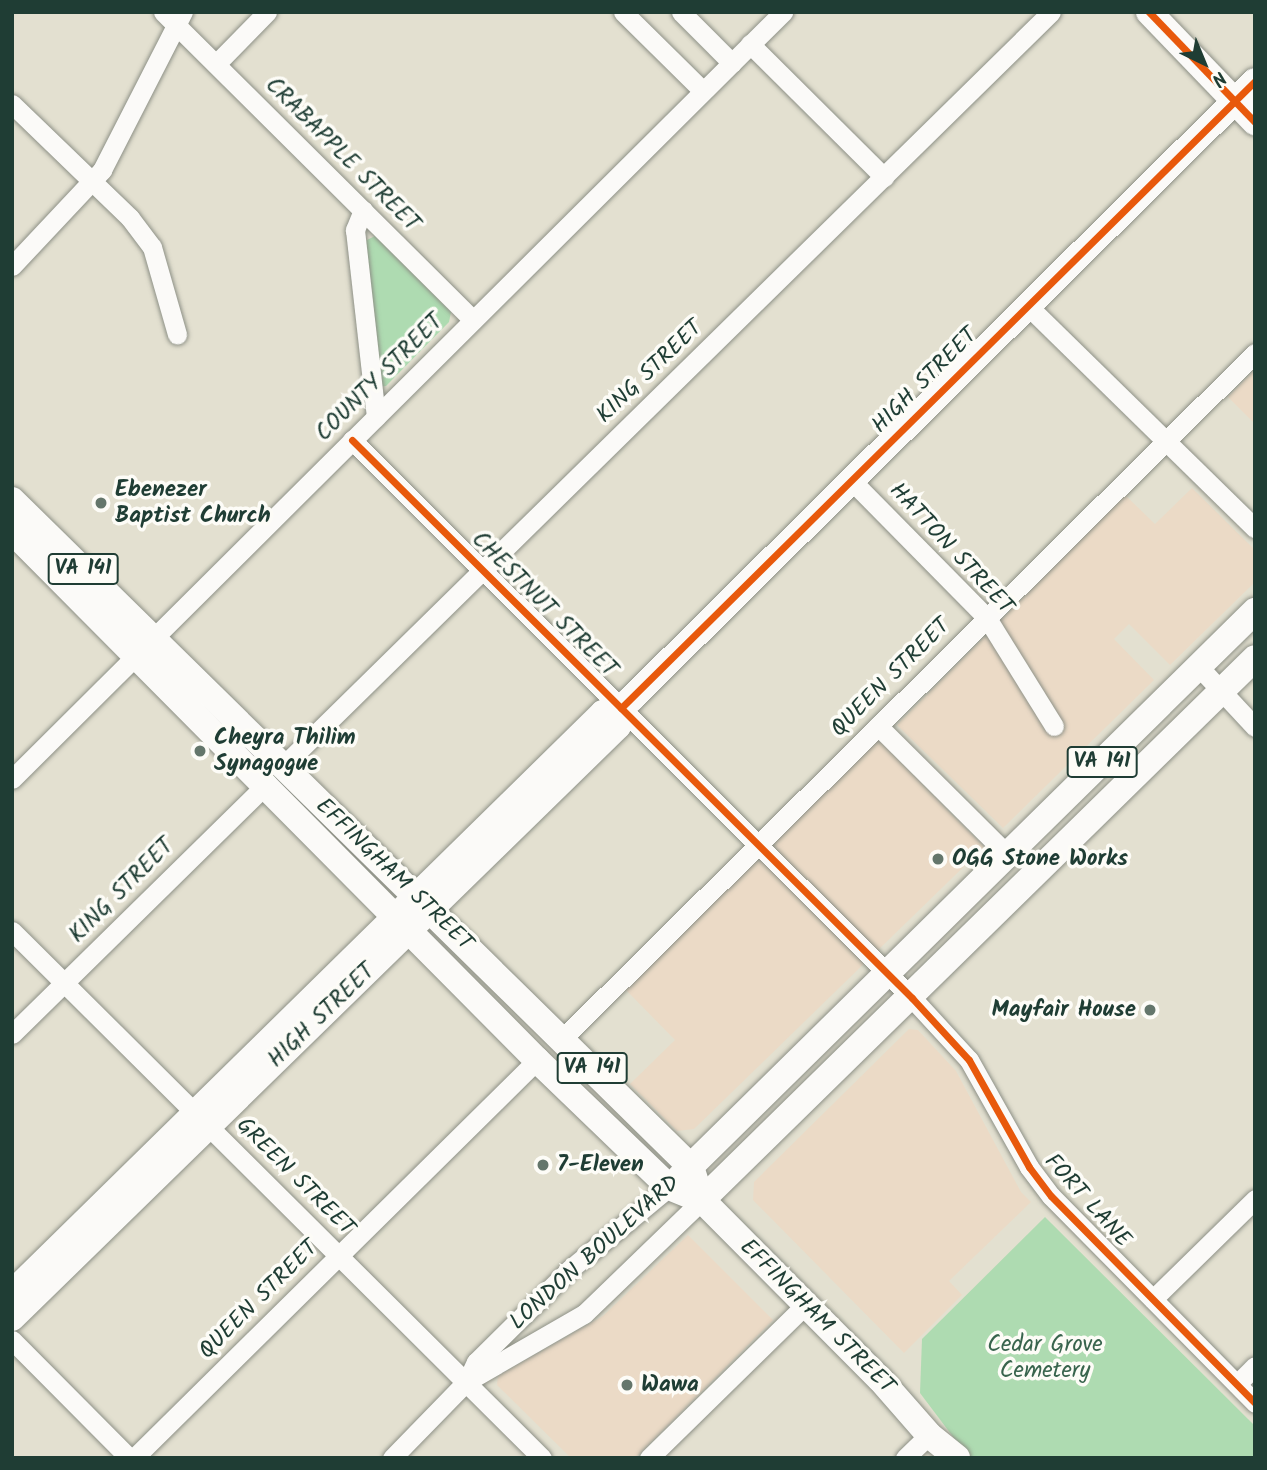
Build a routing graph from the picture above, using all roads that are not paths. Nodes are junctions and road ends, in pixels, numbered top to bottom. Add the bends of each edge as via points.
1 (267, 12) edge
2 (623, 12) edge
3 (681, 12) edge
4 (783, 12) edge
5 (1051, 12) edge
6 (1149, 12) edge
7 (174, 17) edge
8 (750, 44) junction
9 (732, 63) junction
10 (216, 64) junction
11 (1255, 81) edge
12 (703, 92) junction
13 (1235, 101) junction
14 (12, 104) edge
15 (1255, 122) edge
16 (884, 177) junction
17 (93, 183) junction
18 (363, 210) junction
19 (12, 266) edge
20 (1028, 306) junction
21 (473, 320) junction
22 (177, 334) dead end
23 (1255, 353) edge
24 (376, 417) junction
25 (352, 440) junction
26 (1166, 441) junction
27 (852, 481) junction
28 (12, 500) edge
29 (1255, 528) edge
30 (12, 531) edge
31 (482, 570) junction
32 (1255, 611) edge
33 (987, 618) junction
34 (146, 646) junction
35 (1255, 659) edge
36 (1199, 667) junction
37 (1220, 692) junction
38 (621, 708) junction
39 (878, 726) junction
40 (1054, 726) dead end
41 (1255, 727) edge
42 (275, 774) junction
43 (12, 779) edge
44 (758, 844) junction
45 (1008, 855) junction
46 (424, 903) junction
47 (403, 923) junction
48 (12, 930) edge
49 (888, 974) junction
50 (65, 982) junction
51 (912, 998) junction
52 (12, 1034) edge
53 (562, 1039) junction
54 (537, 1060) junction
55 (202, 1119) junction
56 (691, 1167) junction
57 (669, 1187) junction
58 (1255, 1199) edge
59 (702, 1200) junction
60 (339, 1255) junction
61 (12, 1293) edge
62 (1153, 1299) junction
63 (805, 1305) junction
64 (12, 1318) edge
65 (12, 1340) edge
66 (1255, 1366) edge
67 (466, 1382) junction
68 (1237, 1384) junction
69 (1255, 1403) edge
70 (931, 1446) edge
71 (129, 1458) edge
72 (134, 1458) edge
73 (392, 1458) edge
74 (542, 1458) edge
75 (649, 1458) edge
76 (905, 1458) edge
77 (957, 1458) edge

1 - 10 street
2 - 12 street
3 - 9 street
4 - 8 street, COUNTY STREET
5 - 16 street, KING STREET
6 - 13 main road
7 - 10 street, CRABAPPLE STREET
7 - 17 street
8 - 9 street, COUNTY STREET
8 - 16 street
9 - 12 street, COUNTY STREET
10 - 18 street, CRABAPPLE STREET
11 - 13 main road, HIGH STREET
12 - 21 street, COUNTY STREET
13 - 15 main road
13 - 20 main road, HIGH STREET
14 - 17 street
16 - 31 street, KING STREET
17 - 19 street
17 - 22 street via 152,247
18 - 21 street, CRABAPPLE STREET
18 - 24 street via 355,230
20 - 26 street
20 - 27 main road, HIGH STREET
21 - 24 street, COUNTY STREET
23 - 26 street, QUEEN STREET
24 - 25 street, COUNTY STREET
25 - 31 street, CHESTNUT STREET
25 - 34 street, COUNTY STREET
26 - 29 street
26 - 33 street, QUEEN STREET
27 - 33 street, HATTON STREET
27 - 38 main road, HIGH STREET
28 - 34 main road, EFFINGHAM STREET / VA 141
30 - 34 main road, EFFINGHAM STREET / VA 141
31 - 38 street, CHESTNUT STREET
31 - 42 street, KING STREET
32 - 36 main road, LONDON BOULEVARD / VA 141
33 - 39 street, QUEEN STREET
33 - 40 street, HATTON STREET
34 - 42 main road, EFFINGHAM STREET / VA 141
34 - 43 street, COUNTY STREET
35 - 37 main road, LONDON BOULEVARD / VA 141
36 - 37 street
36 - 45 main road, LONDON BOULEVARD / VA 141
37 - 41 street
37 - 51 main road, LONDON BOULEVARD / VA 141
38 - 44 street, CHESTNUT STREET
38 - 46 main road, HIGH STREET via 618,726
39 - 44 street, QUEEN STREET
39 - 45 street
42 - 46 main road, EFFINGHAM STREET / VA 141
42 - 47 main road, EFFINGHAM STREET / VA 141
42 - 50 street, KING STREET
44 - 49 street, CHESTNUT STREET
44 - 53 street, QUEEN STREET
45 - 49 main road, LONDON BOULEVARD / VA 141
46 - 47 main road, HIGH STREET
46 - 53 main road, EFFINGHAM STREET / VA 141
47 - 54 main road, EFFINGHAM STREET / VA 141
47 - 55 main road, HIGH STREET
48 - 50 street, GREEN STREET
49 - 51 street, FORT LANE
49 - 56 main road, LONDON BOULEVARD / VA 141
50 - 52 street, KING STREET
50 - 55 street, GREEN STREET
51 - 59 main road, LONDON BOULEVARD / VA 141
51 - 62 street, FORT LANE via 969,1060 1029,1167 1051,1196
53 - 56 main road, EFFINGHAM STREET / VA 141
54 - 57 main road, EFFINGHAM STREET / VA 141
54 - 60 street, QUEEN STREET
55 - 60 street, GREEN STREET
55 - 61 main road, HIGH STREET
55 - 64 main road, HIGH STREET
56 - 57 main road, LONDON BOULEVARD
56 - 59 main road, EFFINGHAM STREET / VA 141
57 - 59 main road, EFFINGHAM STREET / VA 141
57 - 67 street, LONDON BOULEVARD via 546,1292 476,1362
58 - 62 street
59 - 63 main road, EFFINGHAM STREET
59 - 67 street, LONDON BOULEVARD via 584,1314
60 - 67 street, GREEN STREET
60 - 72 street, QUEEN STREET
62 - 68 street, FORT LANE
63 - 70 main road, EFFINGHAM STREET
63 - 75 street
65 - 71 street
66 - 68 street
67 - 73 street
67 - 74 street, GREEN STREET
68 - 69 street, FORT LANE
70 - 76 street
70 - 77 main road, EFFINGHAM STREET

